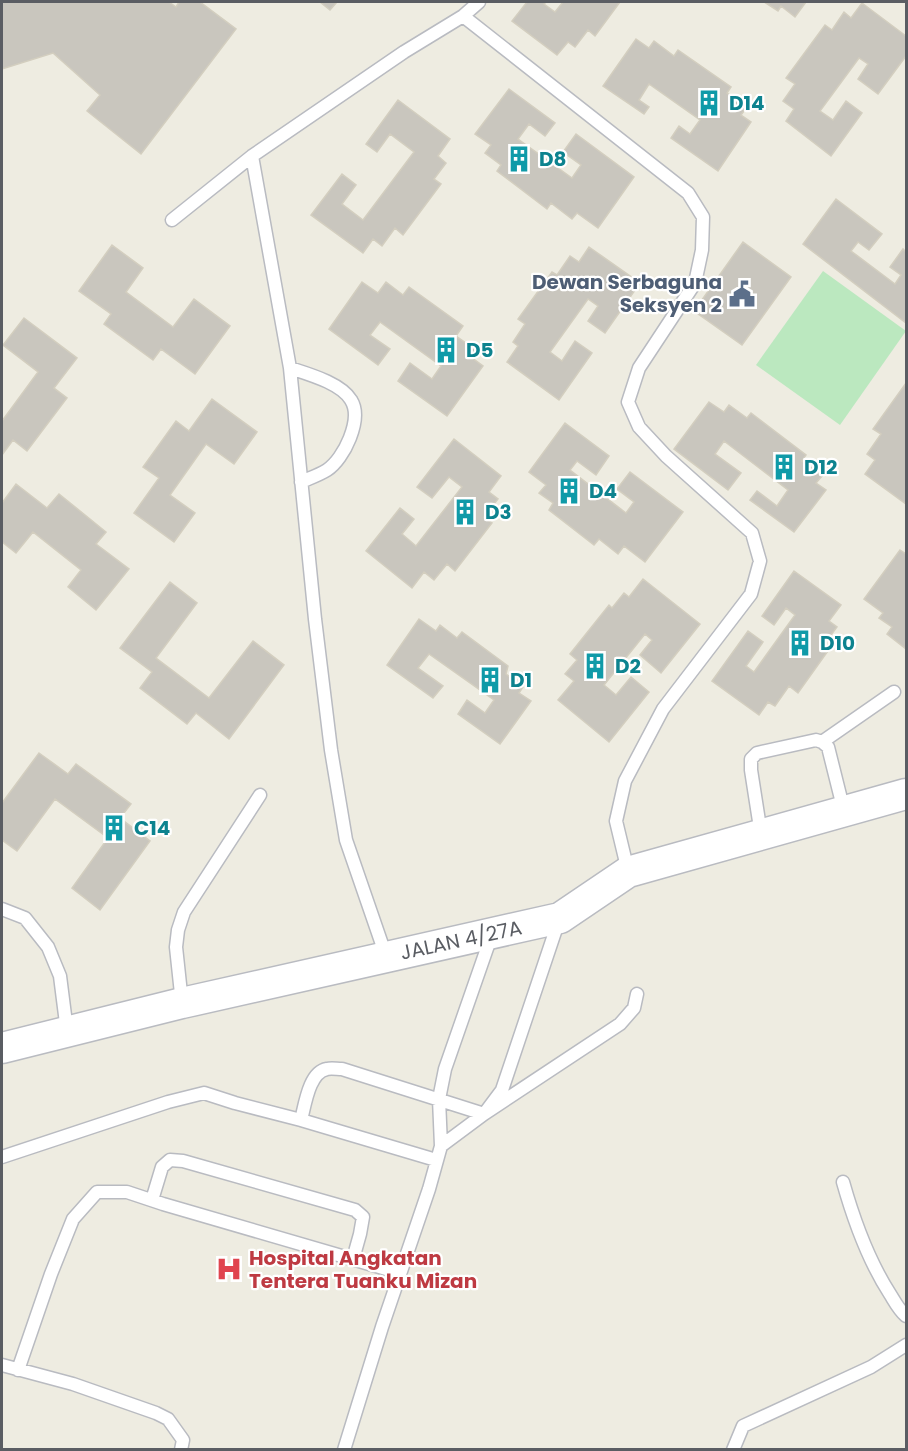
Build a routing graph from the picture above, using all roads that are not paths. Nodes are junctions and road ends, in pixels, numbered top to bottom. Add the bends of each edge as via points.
1 (479, 2) edge
2 (463, 16) junction
3 (252, 156) junction
4 (172, 220) dead end
5 (290, 368) junction
6 (301, 482) junction
7 (894, 692) dead end
8 (822, 742) junction
9 (906, 794) edge
10 (260, 795) dead end
11 (844, 811) junction
12 (762, 836) junction
13 (628, 872) junction
14 (2, 909) edge
15 (560, 918) junction
16 (492, 933) junction
17 (386, 956) junction
18 (637, 994) dead end
19 (182, 1003) junction
20 (67, 1031) junction
21 (2, 1048) edge
22 (439, 1099) junction
23 (484, 1114) junction
24 (302, 1120) junction
25 (441, 1146) junction
26 (2, 1157) edge
27 (436, 1160) junction
28 (843, 1182) dead end
29 (152, 1200) junction
30 (353, 1259) junction
31 (400, 1273) junction
32 (906, 1316) edge
33 (906, 1345) edge
34 (2, 1365) edge
35 (18, 1370) junction
36 (181, 1449) edge
37 (344, 1449) edge
38 (733, 1449) edge

1 - 2 lane
2 - 3 lane
2 - 13 lane via 688,193 703,217 695,283 639,368 628,402 639,427 666,456 752,533 760,561 751,594 663,708 625,781 616,822
3 - 4 lane
3 - 5 lane
5 - 6 lane
5 - 6 lane via 338,387 351,400 355,415 352,434 342,454 328,470
6 - 17 lane via 331,750 346,840
7 - 8 lane
8 - 11 lane via 828,747
8 - 12 lane via 757,753 752,759
9 - 11 street, JALAN 4/27A
10 - 19 lane via 184,912 176,947
11 - 12 street, JALAN 4/27A
12 - 13 street, JALAN 4/27A
13 - 15 street, JALAN 4/27A
14 - 20 lane via 25,918 48,946 60,976
15 - 16 street, JALAN 4/27A
15 - 23 lane via 502,1090
16 - 17 street, JALAN 4/27A
16 - 22 lane
17 - 19 street, JALAN 4/27A
18 - 23 lane via 634,1008 620,1024
19 - 20 street, JALAN 4/27A
20 - 21 street, JALAN 4/27A
22 - 23 lane
22 - 24 lane via 342,1069 324,1069 314,1077
22 - 25 lane
23 - 25 lane
24 - 26 lane via 204,1093
24 - 27 lane
25 - 27 lane
27 - 31 lane
28 - 32 lane via 868,1254
29 - 30 lane
29 - 30 lane via 162,1167 170,1160 355,1210 363,1217
29 - 35 lane via 127,1192 97,1192 73,1219
30 - 31 lane
31 - 37 lane
33 - 38 lane via 871,1367 743,1426
34 - 35 lane
35 - 36 lane via 156,1413 168,1419 183,1440

